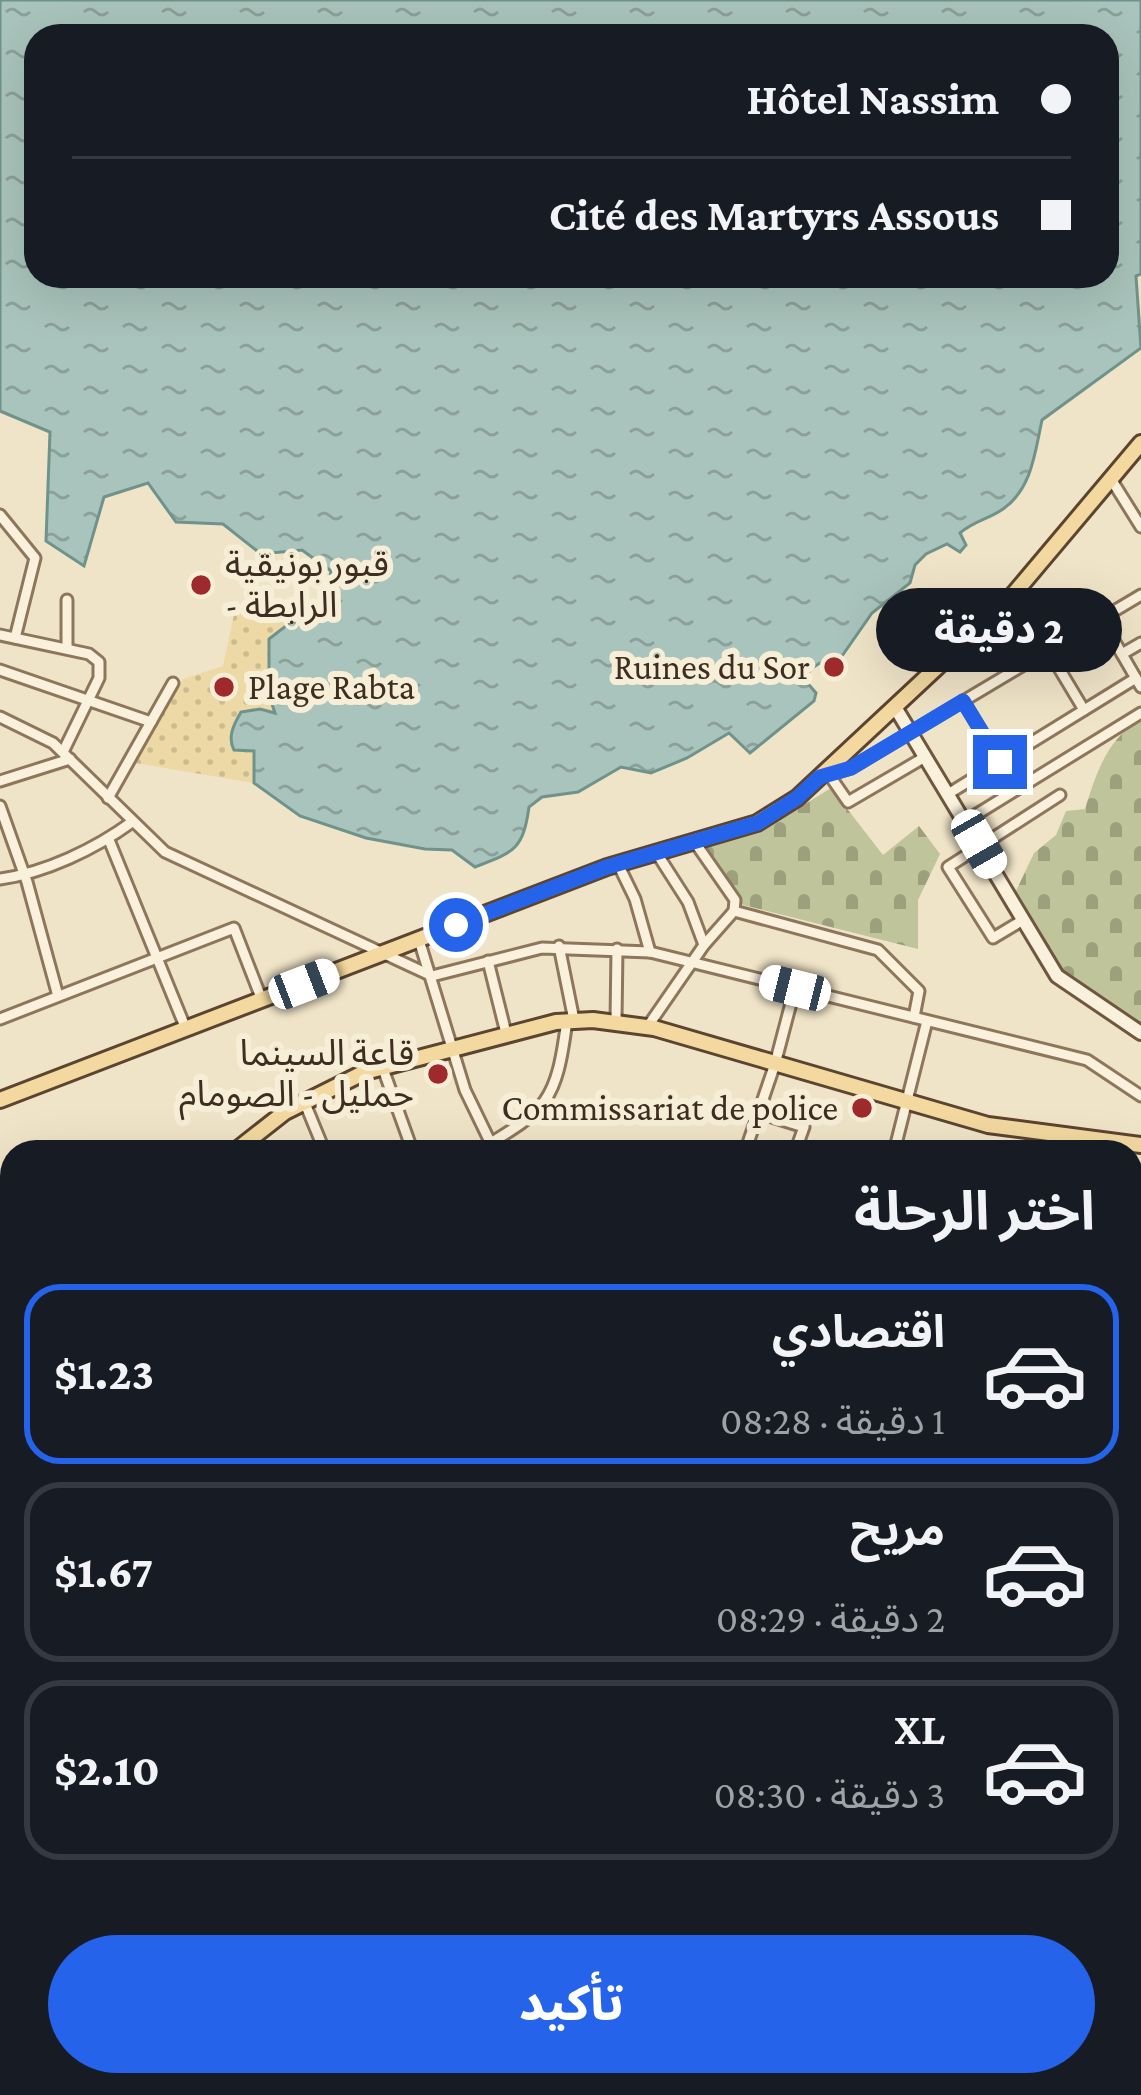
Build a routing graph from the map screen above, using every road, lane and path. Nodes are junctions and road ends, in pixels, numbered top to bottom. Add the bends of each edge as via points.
1 (1140, 447) edge
2 (1111, 479) junction
3 (0, 515) edge
4 (1141, 527) edge
5 (1141, 595) edge
6 (67, 600) dead end
7 (1101, 618) junction
8 (0, 635) edge
9 (15, 638) junction
10 (1141, 643) edge
11 (67, 648) junction
12 (1048, 650) junction
13 (1122, 654) junction
14 (0, 670) edge
15 (1138, 682) edge
16 (173, 683) dead end
17 (89, 699) junction
18 (963, 701) junction
19 (895, 706) junction
20 (1084, 710) junction
21 (1141, 713) edge
22 (0, 717) edge
23 (151, 722) junction
24 (910, 733) junction
25 (67, 756) junction
26 (925, 757) junction
27 (1000, 762) junction
28 (825, 776) junction
29 (0, 782) edge
30 (1024, 785) junction
31 (948, 794) junction
32 (1060, 794) dead end
33 (108, 798) junction
34 (0, 806) edge
35 (1038, 808) junction
36 (964, 822) junction
37 (131, 823) junction
38 (109, 839) junction
39 (694, 841) junction
40 (979, 844) junction
41 (656, 852) junction
42 (618, 864) junction
43 (23, 876) junction
44 (0, 879) edge
45 (734, 910) junction
46 (1023, 920) junction
47 (419, 940) junction
48 (704, 945) junction
49 (559, 946) junction
50 (617, 949) junction
51 (650, 952) junction
52 (388, 953) junction
53 (158, 958) junction
54 (488, 961) junction
55 (691, 963) junction
56 (432, 976) junction
57 (795, 988) junction
58 (58, 997) junction
59 (262, 1000) junction
60 (914, 1017) junction
61 (0, 1019) edge
62 (570, 1020) junction
63 (616, 1021) junction
64 (927, 1021) junction
65 (648, 1026) junction
66 (186, 1029) junction
67 (1141, 1033) edge
68 (506, 1034) junction
69 (451, 1046) junction
70 (775, 1064) junction
71 (382, 1066) junction
72 (1139, 1090) edge
73 (0, 1100) edge
74 (304, 1101) junction
75 (907, 1104) junction
76 (759, 1113) junction
77 (250, 1140) edge
78 (320, 1140) edge
79 (409, 1140) edge
80 (488, 1140) edge
81 (502, 1140) edge
82 (749, 1140) edge
83 (799, 1140) edge
84 (897, 1140) edge
85 (1099, 1140) edge

1 - 2 main road
2 - 4 street
2 - 19 main road via 1033,574
3 - 9 street via 35,558
5 - 7 street
6 - 11 street
7 - 12 street
7 - 13 street
8 - 9 street
9 - 11 street
10 - 13 street
11 - 17 street via 99,662
12 - 18 street
12 - 20 street
13 - 15 street
14 - 17 street
15 - 20 street
16 - 23 street
17 - 23 street
17 - 25 street
18 - 24 street
18 - 27 street
19 - 24 main road
19 - 28 main road
20 - 27 street
21 - 30 street
22 - 25 street
23 - 33 street
24 - 26 main road
24 - 28 street
25 - 29 street
25 - 33 street
26 - 28 street via 848,802
26 - 31 main road
27 - 31 street
28 - 39 main road via 758,823
30 - 35 street
30 - 36 street
31 - 36 main road
32 - 35 street
33 - 37 street
34 - 43 street
35 - 40 street
36 - 40 main road
37 - 38 street
37 - 52 street via 173,857
38 - 43 street
38 - 53 street
39 - 41 main road
39 - 45 street
40 - 46 main road
40 - 46 street via 948,867 993,938
41 - 42 main road
41 - 48 street
42 - 47 main road
42 - 51 street
43 - 44 street
43 - 58 street
45 - 48 street
45 - 60 street via 878,950 919,991
46 - 67 main road via 1057,976
47 - 52 main road
47 - 56 street
48 - 55 street
49 - 50 street
49 - 54 street
49 - 62 street
50 - 51 street
50 - 63 street
51 - 55 street
52 - 56 street
52 - 59 main road
53 - 58 street
53 - 59 street via 234,928
53 - 66 street
54 - 56 street
54 - 68 street
55 - 57 street
55 - 65 street
56 - 69 street
57 - 60 street
57 - 70 street
58 - 61 street
59 - 66 main road
60 - 64 street
62 - 63 main road
62 - 68 main road
62 - 81 street via 552,1094
63 - 65 main road
64 - 72 street via 1087,1060
64 - 75 street
65 - 70 main road
66 - 73 main road
68 - 69 main road
69 - 71 main road
69 - 80 street
70 - 75 main road
70 - 76 street
71 - 74 main road
71 - 79 street
74 - 77 main road
74 - 78 street
75 - 84 street
75 - 85 main road via 988,1126
76 - 82 street
76 - 83 street via 804,1127

